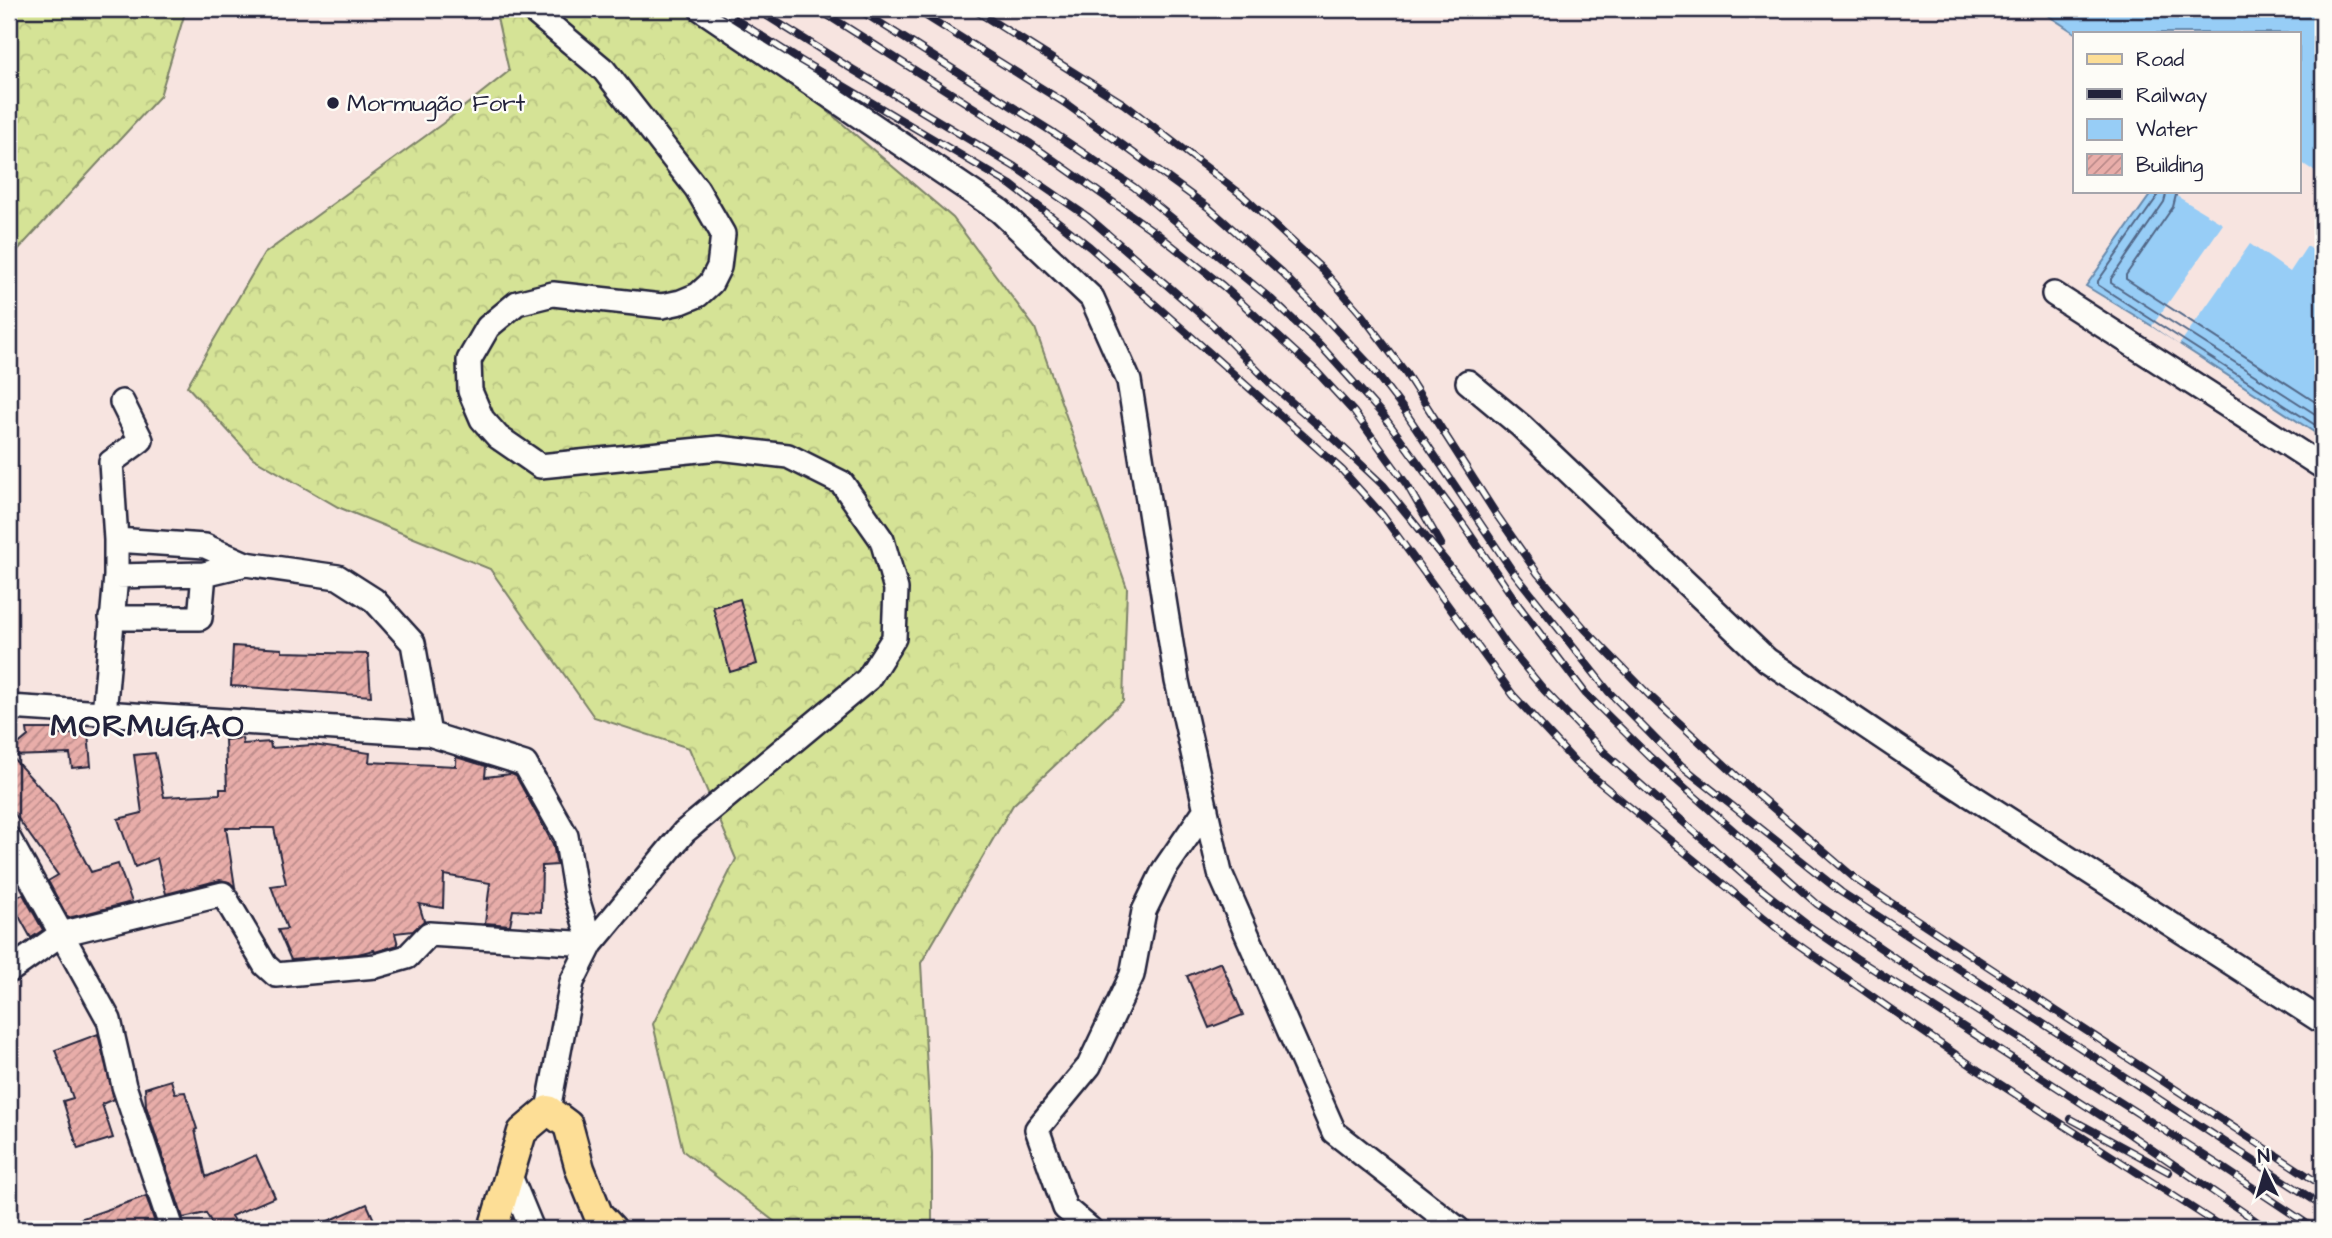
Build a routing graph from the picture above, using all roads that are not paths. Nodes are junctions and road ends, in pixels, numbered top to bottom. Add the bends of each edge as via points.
1 (531, 9) edge
2 (701, 9) edge
3 (2054, 294) dead end
4 (1468, 382) dead end
5 (122, 402) dead end
6 (2323, 467) edge
7 (116, 540) junction
8 (246, 564) junction
9 (204, 574) junction
10 (116, 576) junction
11 (111, 618) junction
12 (9, 707) edge
13 (104, 714) junction
14 (429, 734) junction
15 (1206, 809) junction
16 (9, 839) edge
17 (61, 934) junction
18 (591, 944) junction
19 (9, 971) edge
20 (2323, 1022) edge
21 (548, 1110) junction
22 (510, 1176) junction
23 (172, 1229) edge
24 (493, 1229) edge
25 (532, 1229) edge
26 (612, 1229) edge
27 (1090, 1229) edge
28 (1458, 1229) edge

1 - 18 street via 604,70 697,189 723,234 723,251 711,283 681,302 662,306 553,294 517,303 488,327 469,360 470,391 482,419 540,466 719,448 788,456 842,483 882,540 896,590 894,638 868,679 684,832
2 - 15 street via 1000,211 1092,298 1129,381 1177,681
3 - 6 street
4 - 20 street via 1521,426 1767,660
5 - 7 street via 141,440 111,462
7 - 8 street via 205,546
7 - 10 street
8 - 9 street
8 - 14 street via 338,577 374,600 413,643
9 - 10 street
9 - 11 street via 200,618
10 - 11 street
11 - 13 street
12 - 13 street
13 - 14 street
14 - 18 street via 525,764 566,836 576,895
15 - 27 street via 1164,870 1144,911 1132,975 1089,1066 1037,1129 1065,1208
15 - 28 street via 1220,873 1334,1132
16 - 17 street
17 - 18 street via 223,894 265,965 276,975 376,966 407,957 429,934
17 - 19 street
17 - 23 street via 109,1020 124,1086
18 - 21 street via 572,982
21 - 22 main road via 523,1132
21 - 26 main road via 568,1125 598,1214
22 - 24 main road
22 - 25 street

